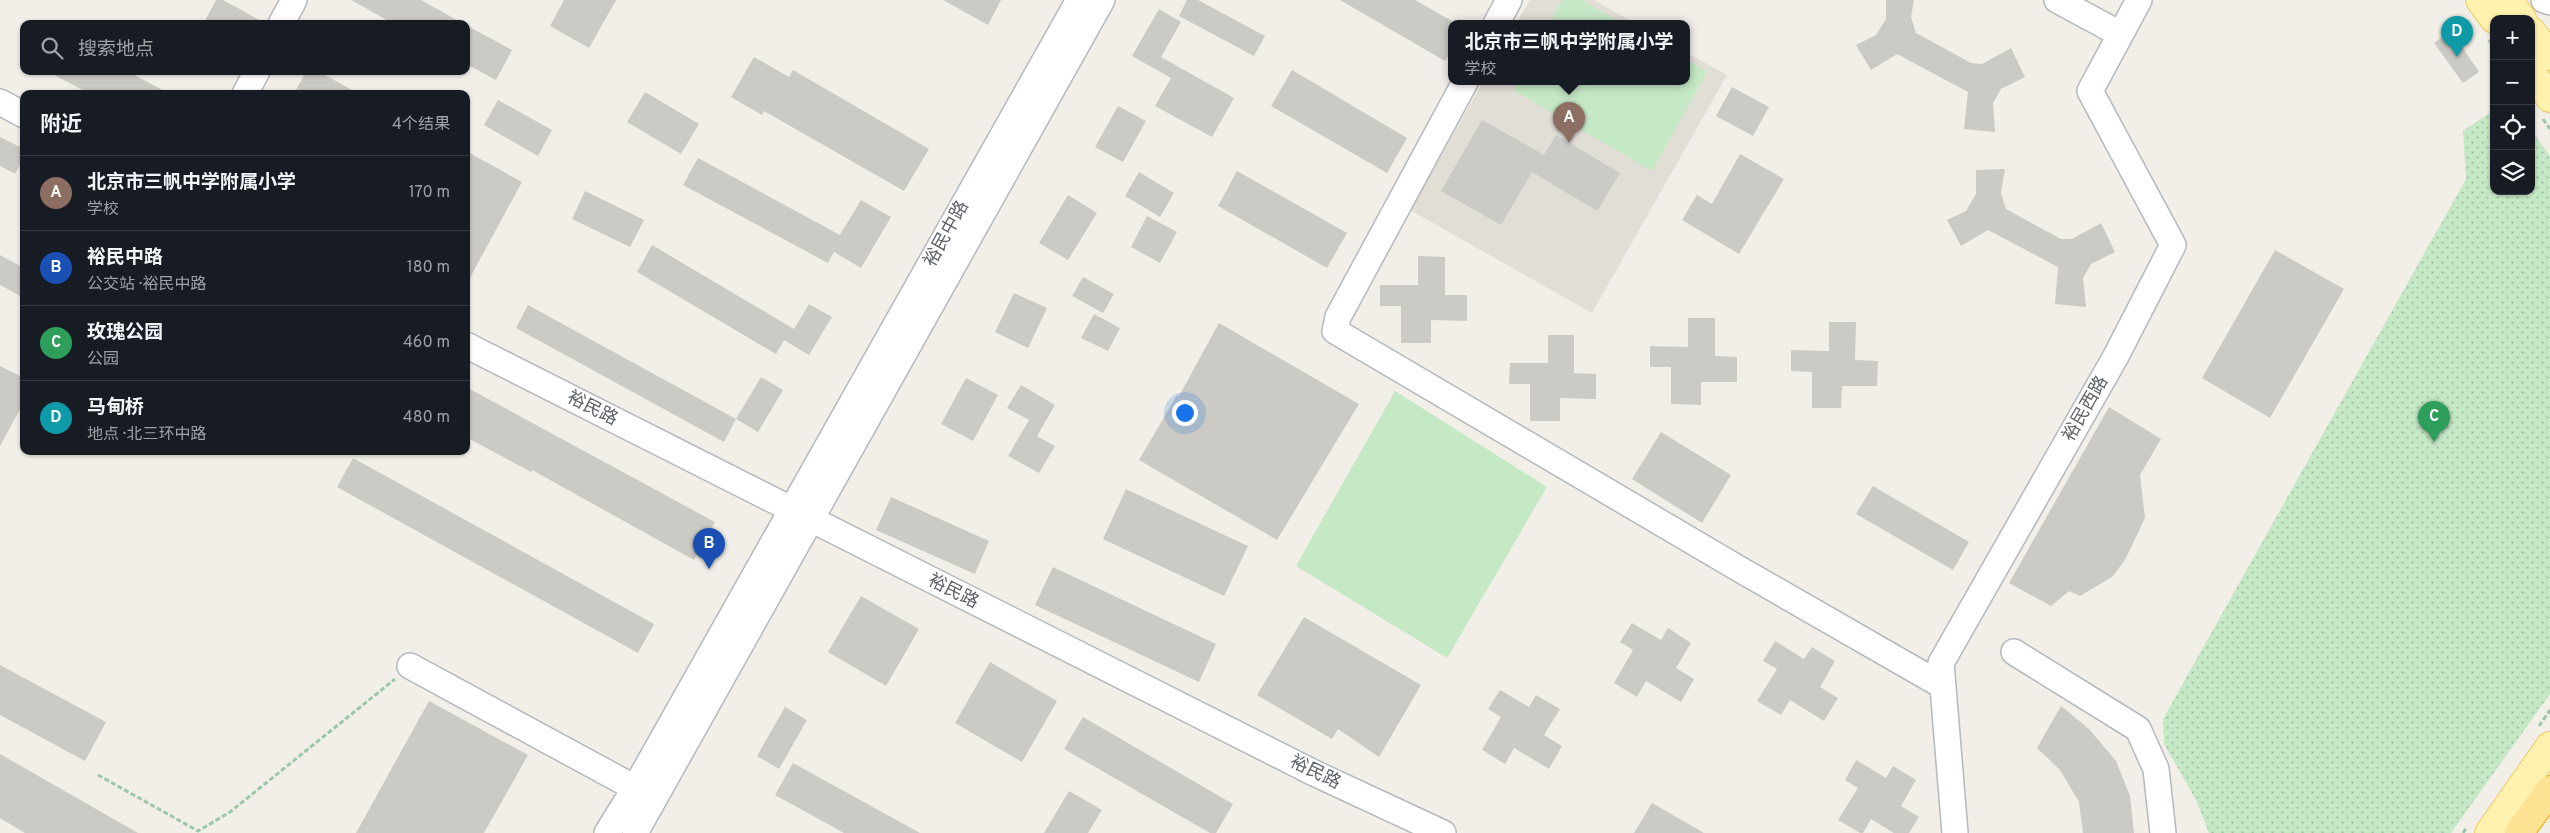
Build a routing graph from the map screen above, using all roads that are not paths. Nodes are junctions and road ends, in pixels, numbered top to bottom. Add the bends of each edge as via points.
1 (294, 0) edge
2 (1079, 0) edge
3 (1102, 0) edge
4 (1509, 0) edge
5 (2057, 0) edge
6 (2139, 0) edge
7 (2480, 0) edge
8 (2508, 0) edge
9 (2544, 0) edge
10 (2550, 2) edge
11 (2491, 15) edge
12 (2519, 15) edge
13 (284, 20) edge
14 (1498, 20) edge
15 (2120, 34) junction
16 (2535, 36) edge
17 (2550, 56) edge
18 (255, 75) edge
19 (2535, 77) edge
20 (1463, 85) edge
21 (247, 90) edge
22 (2550, 98) edge
23 (0, 102) edge
24 (20, 113) edge
25 (470, 346) edge
26 (801, 515) junction
27 (2014, 652) dead end
28 (410, 666) road end
29 (1943, 686) junction
30 (2550, 746) edge
31 (635, 788) junction
32 (2550, 790) edge
33 (606, 833) edge
34 (635, 833) edge
35 (1443, 833) edge
36 (1955, 833) edge
37 (2163, 833) edge
38 (2489, 833) edge
39 (2519, 833) edge

1 - 13 street
2 - 26 street, 裕民中路
3 - 26 street, 裕民中路
4 - 14 street
5 - 15 street
6 - 15 street, 裕民西路
7 - 11 main road
8 - 12 main road
9 - 10 street
15 - 29 street, 裕民西路 via 2090,91 2172,245 2116,356 1941,663
16 - 17 main road
18 - 21 street
19 - 22 main road
20 - 29 street via 1338,317 1336,331
23 - 24 street
25 - 26 street, 裕民路
26 - 31 street, 裕民中路
26 - 34 street, 裕民中路
26 - 35 street, 裕民路 via 1306,769
27 - 37 street via 2138,729 2156,769
28 - 31 street
29 - 36 street, 裕民西路
30 - 38 main road
31 - 33 street, 裕民中路
32 - 39 highway

